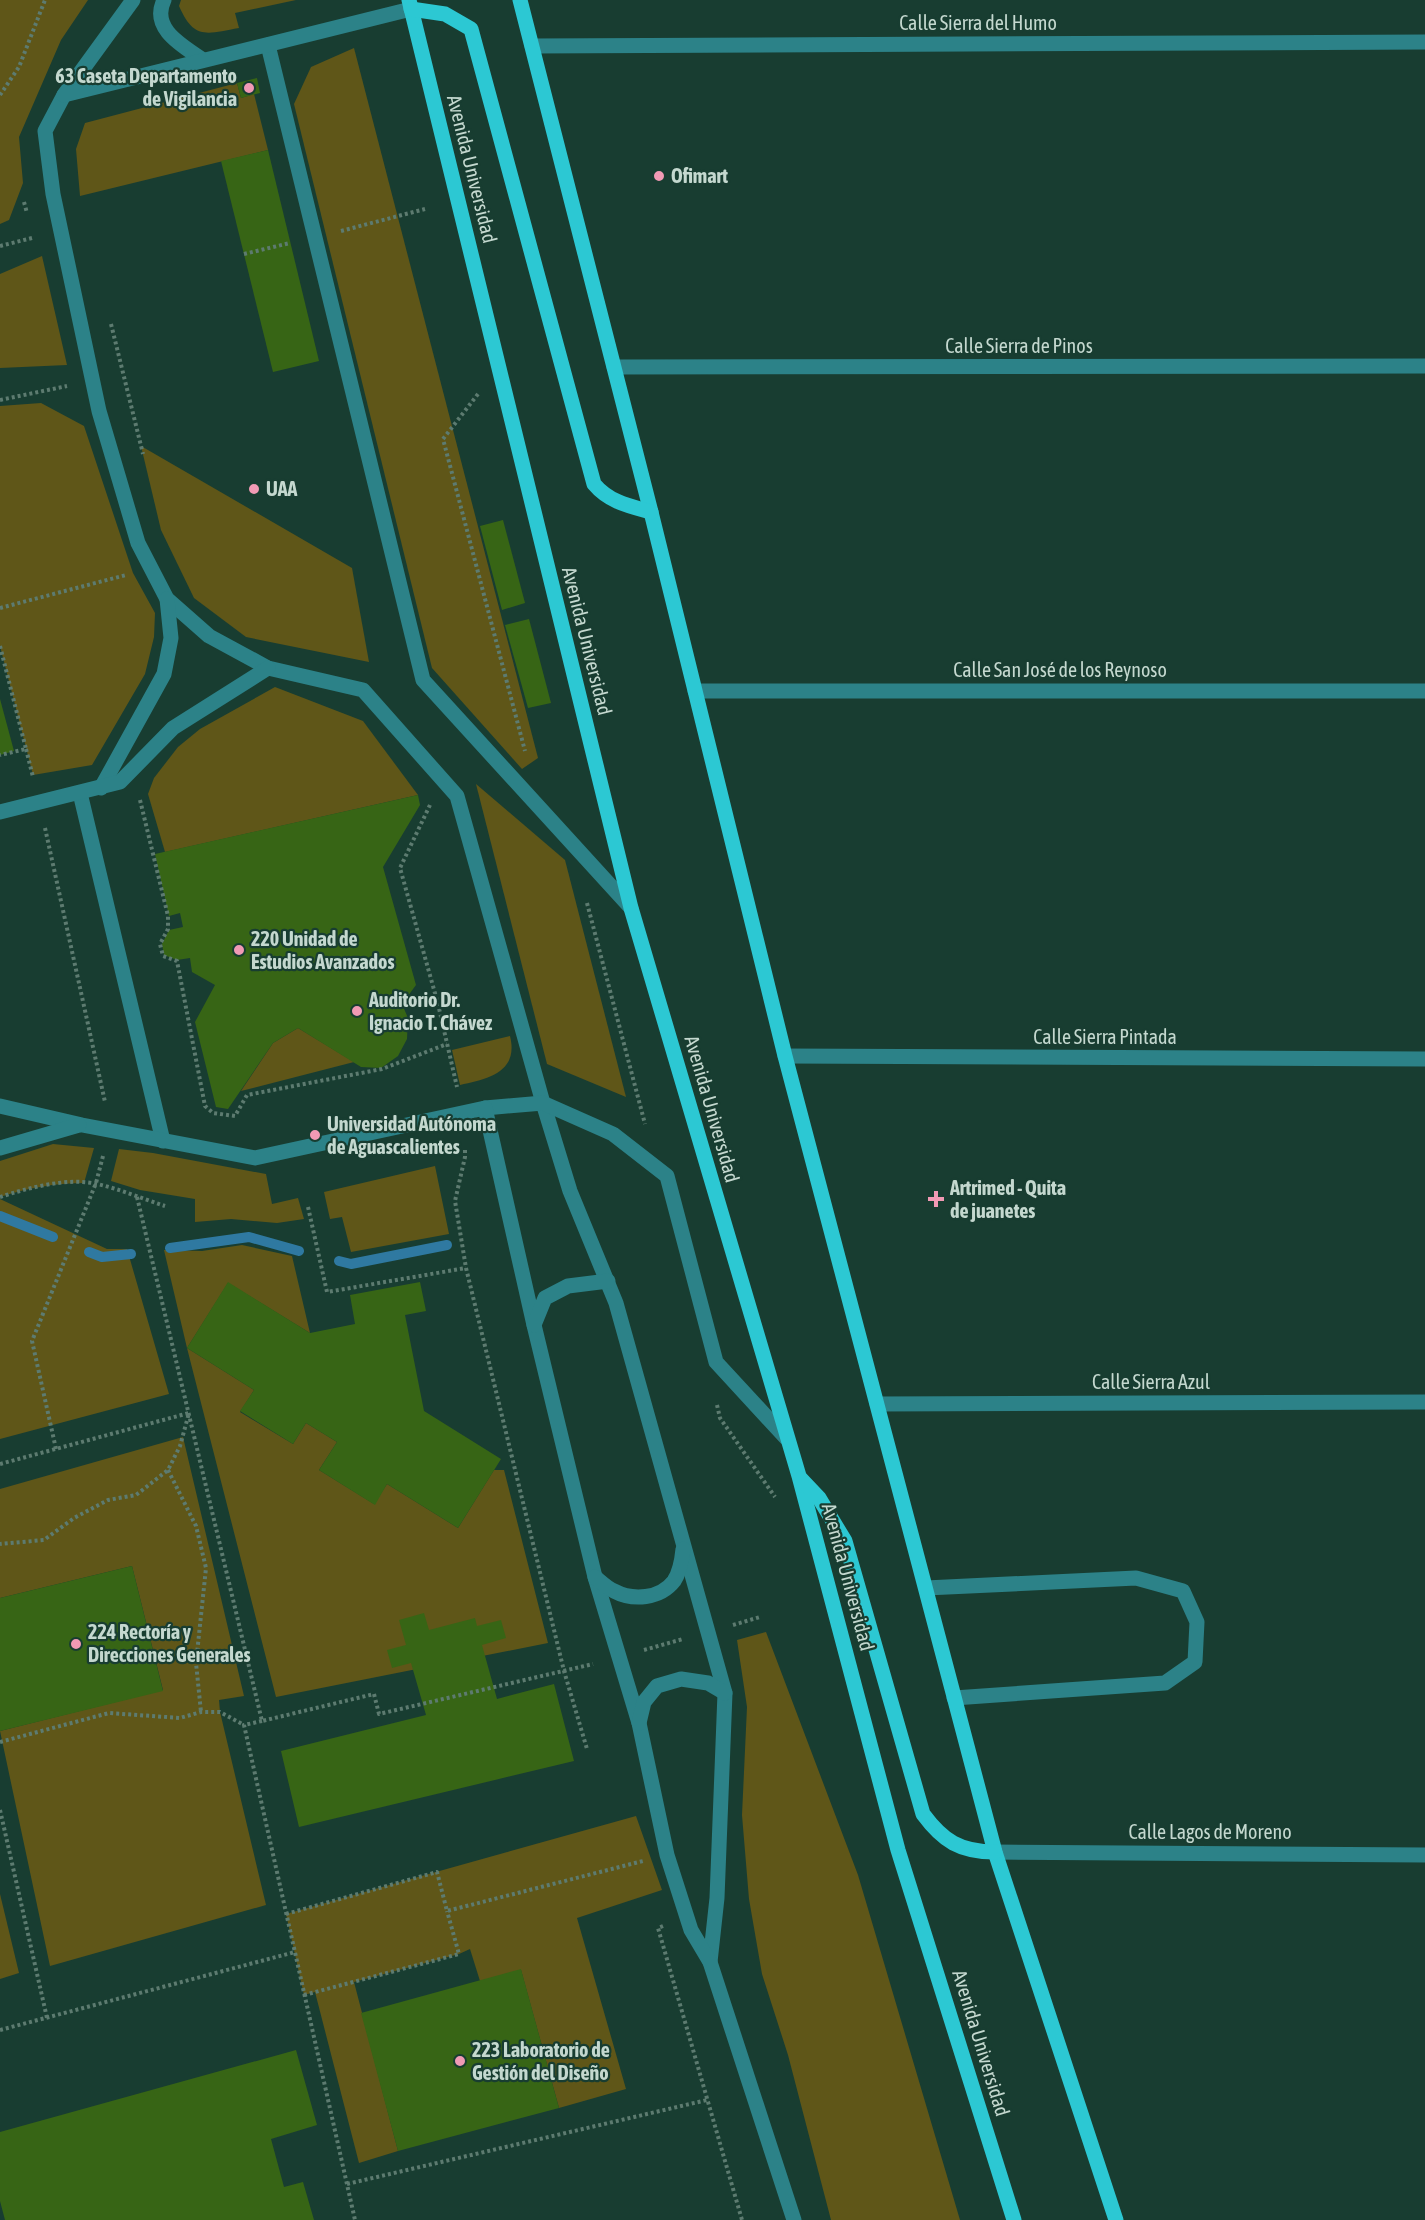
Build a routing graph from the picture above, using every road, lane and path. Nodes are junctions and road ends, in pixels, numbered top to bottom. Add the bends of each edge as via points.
1 (45, 0) edge
2 (133, 0) edge
3 (164, 0) edge
4 (520, 0) edge
5 (410, 5) edge
6 (1425, 42) edge
7 (268, 45) junction
8 (532, 46) junction
9 (203, 60) junction
10 (0, 95) edge
11 (64, 95) junction
12 (33, 238) dead end
13 (0, 246) edge
14 (109, 314) dead end
15 (1425, 366) edge
16 (499, 367) junction
17 (614, 368) junction
18 (68, 385) dead end
19 (0, 400) edge
20 (143, 456) dead end
21 (651, 512) junction
22 (167, 599) junction
23 (0, 646) edge
24 (268, 669) junction
25 (695, 691) junction
26 (1425, 691) edge
27 (26, 749) junction
28 (0, 755) edge
29 (528, 760) dead end
30 (120, 782) junction
31 (101, 788) junction
32 (80, 793) junction
33 (432, 799) dead end
34 (40, 803) junction
35 (0, 812) edge
36 (582, 896) dead end
37 (631, 908) junction
38 (447, 1044) junction
39 (785, 1056) junction
40 (1425, 1059) edge
41 (543, 1103) junction
42 (0, 1106) edge
43 (485, 1108) junction
44 (463, 1113) junction
45 (82, 1125) junction
46 (111, 1130) junction
47 (163, 1141) junction
48 (0, 1148) edge
49 (656, 1167) junction
50 (96, 1183) junction
51 (0, 1197) edge
52 (137, 1197) junction
53 (165, 1206) dead end
54 (308, 1208) dead end
55 (466, 1268) junction
56 (608, 1281) junction
57 (534, 1324) junction
58 (714, 1395) dead end
59 (1425, 1402) edge
60 (877, 1404) junction
61 (189, 1413) junction
62 (786, 1438) junction
63 (56, 1449) junction
64 (0, 1464) edge
65 (168, 1470) junction
66 (799, 1476) junction
67 (782, 1506) dead end
68 (684, 1543) junction
69 (0, 1544) edge
70 (595, 1577) junction
71 (926, 1588) junction
72 (760, 1617) dead end
73 (708, 1632) junction
74 (619, 1657) junction
75 (564, 1671) junction
76 (725, 1693) junction
77 (954, 1698) junction
78 (201, 1712) junction
79 (262, 1720) junction
80 (639, 1723) junction
81 (244, 1725) junction
82 (0, 1742) edge
83 (587, 1749) dead end
84 (0, 1810) edge
85 (995, 1852) junction
86 (667, 1855) junction
87 (1425, 1855) edge
88 (447, 1911) junction
89 (286, 1914) junction
90 (687, 1918) junction
91 (295, 1952) junction
92 (710, 1962) junction
93 (304, 1995) junction
94 (47, 2018) junction
95 (0, 2031) edge
96 (707, 2100) junction
97 (347, 2184) junction
98 (355, 2220) edge
99 (742, 2220) edge
100 (794, 2220) edge
101 (1014, 2220) edge
102 (1116, 2220) edge

1 - 10 path via 19,67
2 - 11 street
3 - 9 street via 160,9 162,24 173,40
4 - 8 main road
5 - 7 street
5 - 16 main road, Avenida Universidad
5 - 21 main road via 445,14 471,29 594,484 611,499
6 - 8 street, Calle Sierra del Humo
7 - 9 street
7 - 37 street via 423,680
8 - 17 main road
9 - 11 street
11 - 22 street via 45,132 53,194 99,411 138,543
12 - 13 path
14 - 20 path
15 - 17 street, Calle Sierra de Pinos
16 - 29 path via 443,439
16 - 37 main road, Avenida Universidad
17 - 21 main road
18 - 19 path
21 - 25 main road
22 - 24 street via 209,636
22 - 31 street via 171,638 164,674
23 - 27 path
24 - 30 street via 173,728
24 - 41 street via 363,690 457,796
25 - 26 street, Calle San José de los Reynoso
25 - 39 main road
27 - 28 path
27 - 34 path
30 - 31 street
30 - 38 path via 139,794 168,916 168,929 160,944 163,956 177,962 206,1106 213,1113 235,1116 247,1095 382,1069
31 - 32 street
32 - 34 street
32 - 47 street
33 - 38 path via 400,868
34 - 35 street
34 - 46 path
36 - 49 path via 589,904
37 - 62 main road, Avenida Universidad
38 - 44 path
39 - 40 street, Calle Sierra Pintada
39 - 60 main road
41 - 43 street
41 - 49 street via 613,1134
41 - 56 street via 570,1191
42 - 45 street
43 - 44 street
43 - 57 street
44 - 47 street via 255,1158
44 - 55 path via 465,1157 455,1201
45 - 46 street
45 - 48 street
46 - 47 street
46 - 50 path
49 - 62 street via 667,1176 716,1362
50 - 51 path via 61,1183
50 - 52 path
50 - 63 path via 32,1341
52 - 53 path
52 - 61 path
54 - 55 path via 327,1292
55 - 75 path
56 - 57 street via 568,1286 545,1298
56 - 68 street
57 - 70 street
58 - 67 path via 720,1418
59 - 60 street, Calle Sierra Azul
60 - 71 main road
61 - 63 path
61 - 65 path
61 - 79 path
62 - 66 main road, Avenida Universidad
63 - 64 path
65 - 69 path via 136,1495 108,1500 44,1540
65 - 78 path via 196,1526 206,1568 196,1663
66 - 85 main road via 819,1498 845,1541 923,1814 934,1830 950,1842 979,1852
66 - 101 main road, Avenida Universidad via 898,1850
68 - 70 street via 674,1581 658,1594 637,1598 614,1591
68 - 73 street
70 - 74 street
71 - 77 main road
71 - 77 street via 1136,1578 1183,1591 1197,1622 1195,1662 1165,1683
72 - 73 path
73 - 74 path
73 - 76 street
74 - 75 path
74 - 80 street
75 - 79 path via 379,1714 374,1694
75 - 83 path
76 - 80 street via 708,1683 681,1679 657,1686 644,1702
76 - 92 street via 717,1898
77 - 85 main road
78 - 81 path via 220,1712
78 - 82 path via 180,1718 109,1713
79 - 81 path
80 - 86 street
81 - 89 path
84 - 94 path
85 - 87 street, Calle Lagos de Moreno
85 - 102 main road
86 - 88 path
86 - 90 street
88 - 89 path via 437,1872
88 - 93 path via 459,1953
89 - 91 path
90 - 92 street
90 - 96 path via 658,1928
91 - 93 path
91 - 94 path
92 - 100 street
93 - 97 path
94 - 95 path
96 - 97 path
96 - 99 path
97 - 98 path

